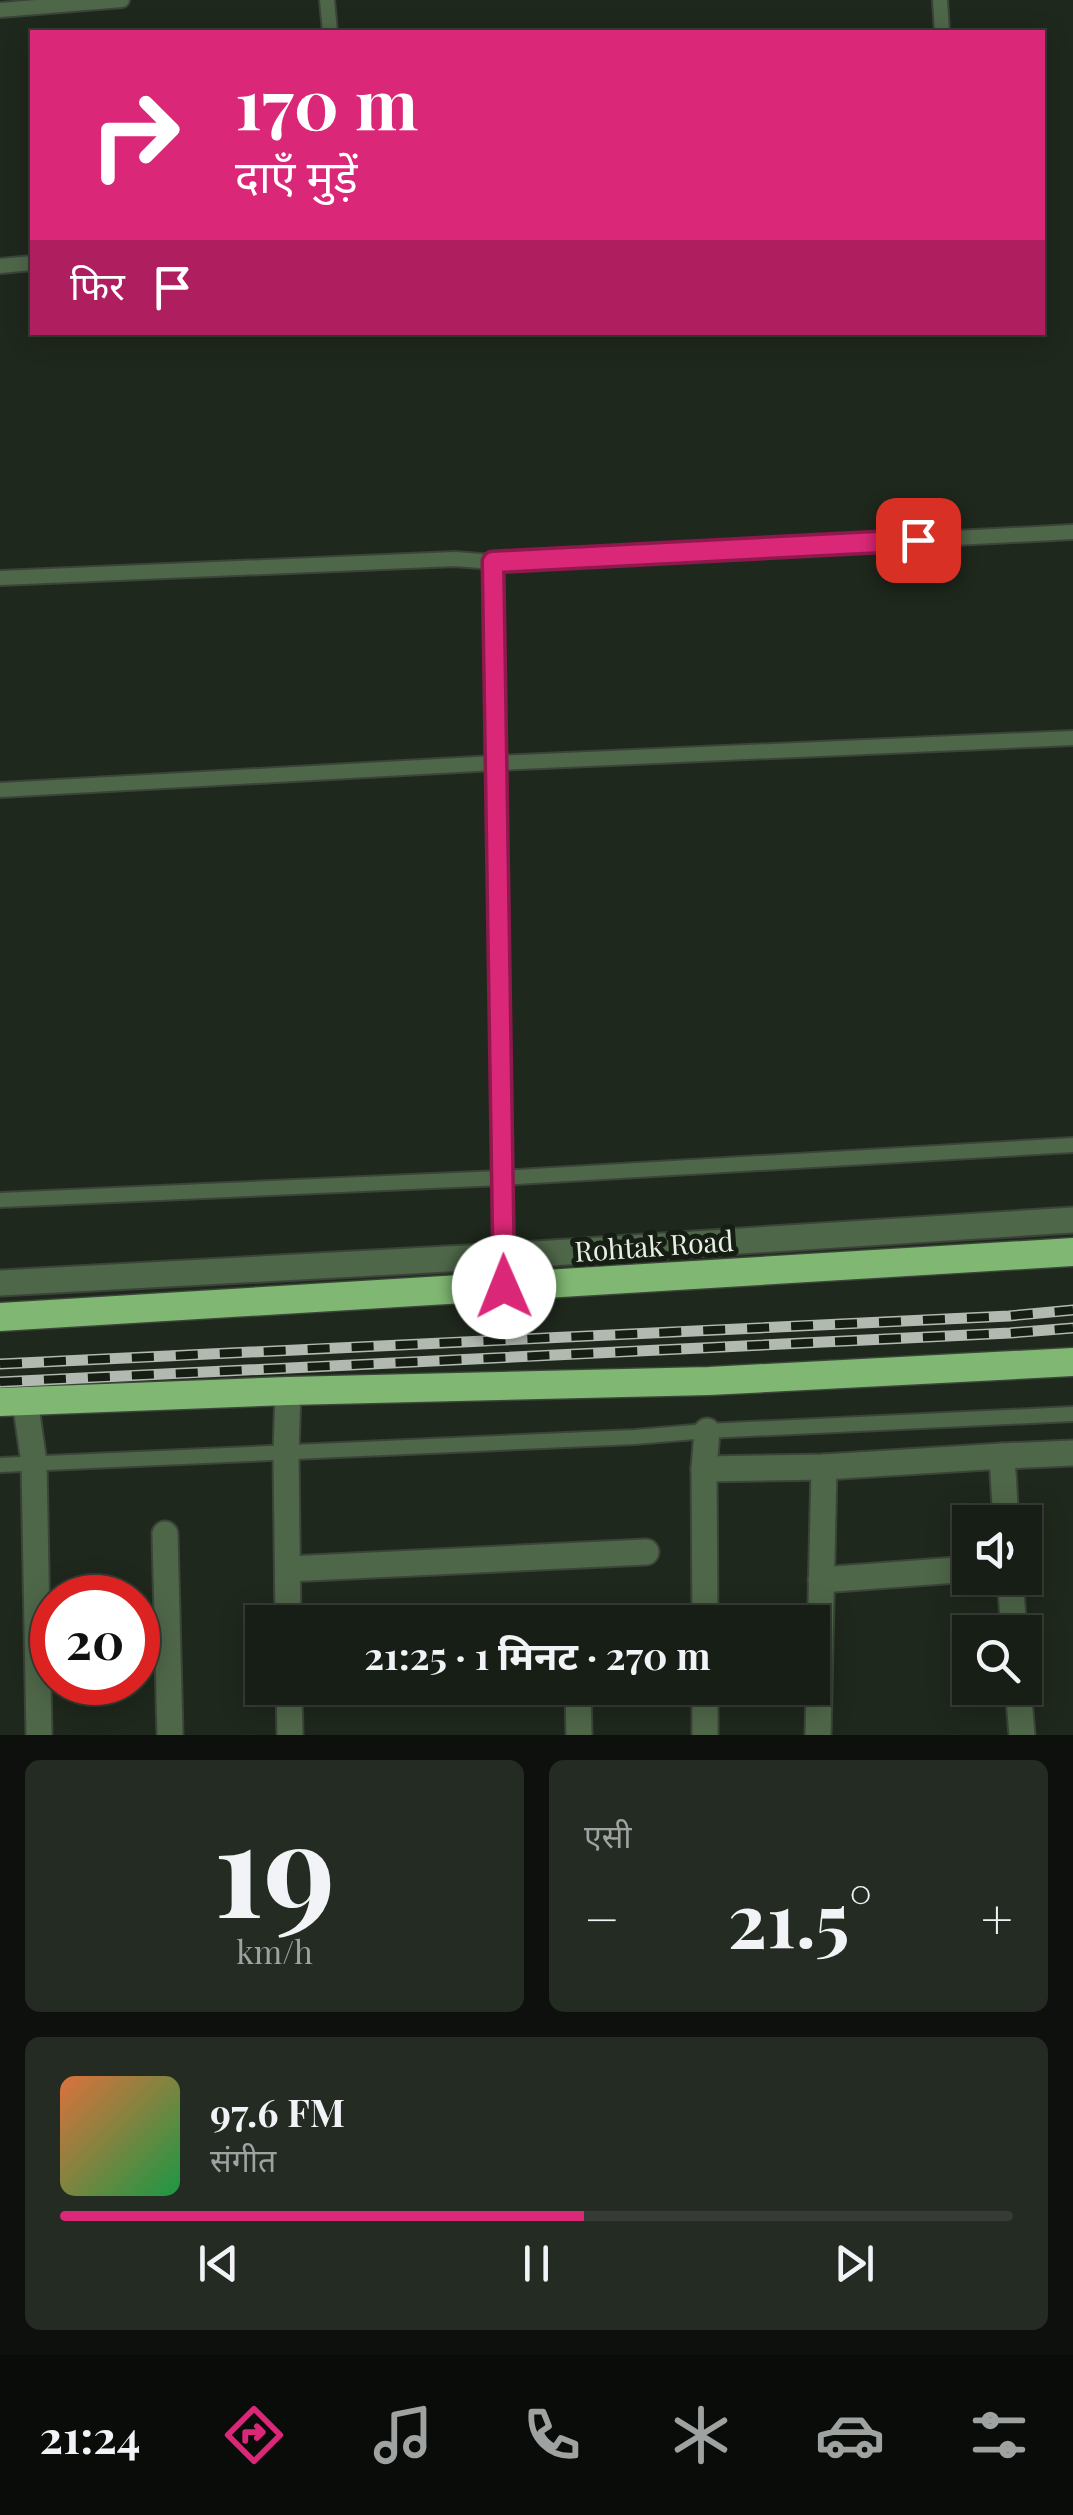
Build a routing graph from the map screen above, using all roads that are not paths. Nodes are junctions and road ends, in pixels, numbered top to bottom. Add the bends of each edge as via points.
1 (122, 0) edge
2 (327, 0) edge
3 (940, 0) edge
4 (0, 10) edge
5 (330, 30) edge
6 (942, 30) edge
7 (30, 262) edge
8 (0, 266) edge
9 (1073, 532) edge
10 (493, 562) junction
11 (0, 578) edge
12 (1073, 738) edge
13 (494, 763) junction
14 (0, 790) edge
15 (1073, 1145) edge
16 (502, 1178) junction
17 (0, 1200) edge
18 (1073, 1220) edge
19 (1073, 1252) edge
20 (503, 1256) junction
21 (0, 1283) edge
22 (504, 1287) junction
23 (0, 1317) edge
24 (1073, 1362) edge
25 (288, 1391) junction
26 (12, 1401) edge
27 (1073, 1414) edge
28 (707, 1431) junction
29 (286, 1453) junction
30 (1073, 1453) edge
31 (1002, 1456) junction
32 (34, 1463) junction
33 (0, 1465) edge
34 (824, 1467) junction
35 (704, 1469) junction
36 (1005, 1505) edge
37 (165, 1534) dead end
38 (646, 1552) dead end
39 (288, 1568) junction
40 (952, 1569) edge
41 (822, 1580) junction
42 (288, 1605) edge
43 (705, 1605) edge
44 (289, 1705) edge
45 (578, 1705) edge
46 (705, 1705) edge
47 (1019, 1705) edge
48 (39, 1735) edge
49 (170, 1735) edge
50 (290, 1735) edge
51 (579, 1735) edge
52 (705, 1735) edge
53 (818, 1735) edge
54 (1022, 1735) edge

1 - 4 lane
2 - 5 lane
3 - 6 lane
7 - 8 lane
9 - 10 lane
10 - 11 lane
10 - 13 lane
12 - 13 lane
13 - 14 lane
13 - 16 lane
15 - 16 lane
16 - 17 lane
16 - 20 lane
18 - 20 street
19 - 22 highway, Rohtak Road
20 - 21 street
20 - 22 lane
22 - 23 highway, Rohtak Road
24 - 25 highway via 709,1381
25 - 26 highway
25 - 29 street
26 - 32 street
27 - 28 lane
28 - 29 lane
28 - 35 street
29 - 32 lane
29 - 39 street
30 - 31 street
31 - 34 street
31 - 36 street
32 - 33 lane
32 - 48 street
34 - 35 street
34 - 41 street
35 - 43 street
37 - 49 street
38 - 39 street
39 - 42 street
40 - 41 street
41 - 53 street
44 - 50 street
45 - 51 street
46 - 52 street
47 - 54 street

